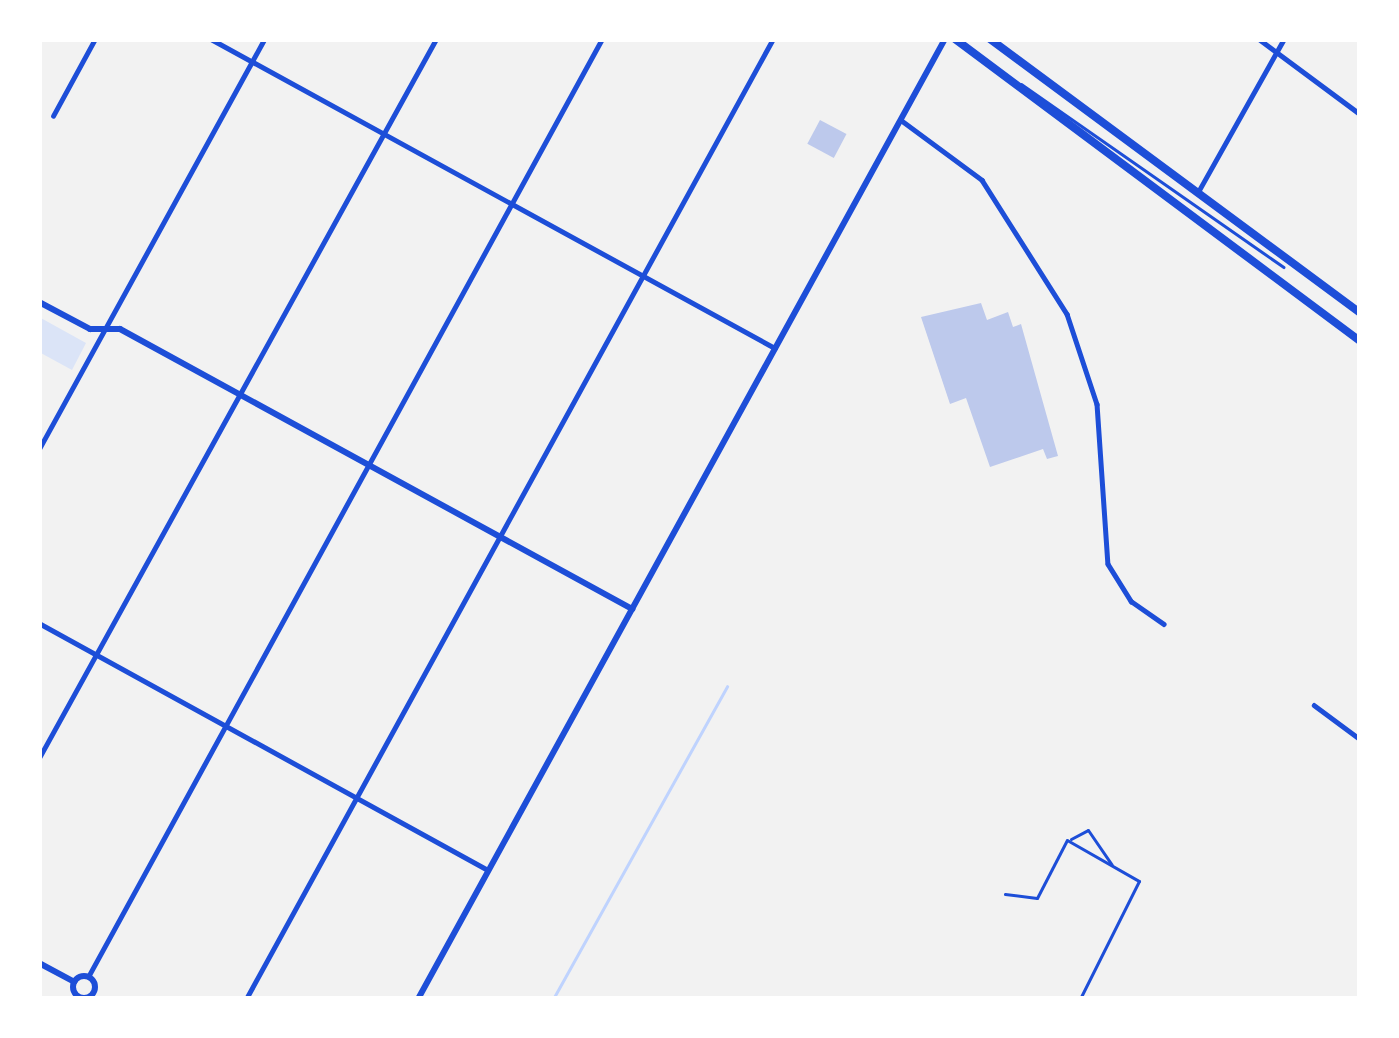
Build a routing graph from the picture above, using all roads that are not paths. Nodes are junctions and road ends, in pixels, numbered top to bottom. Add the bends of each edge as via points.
1 (95, 39) edge
2 (211, 39) edge
3 (264, 39) edge
4 (436, 39) edge
5 (602, 39) edge
6 (773, 39) edge
7 (945, 39) edge
8 (959, 39) edge
9 (990, 39) edge
10 (1259, 39) edge
11 (1284, 39) edge
12 (1276, 52) junction
13 (251, 61) junction
14 (1360, 114) edge
15 (53, 116) dead end
16 (901, 120) junction
17 (384, 134) junction
18 (1198, 192) junction
19 (512, 203) junction
20 (1283, 267) dead end
21 (643, 275) junction
22 (39, 302) edge
23 (1360, 314) edge
24 (104, 331) junction
25 (1360, 341) edge
26 (776, 348) junction
27 (241, 394) junction
28 (39, 449) edge
29 (368, 465) junction
30 (500, 538) junction
31 (632, 609) junction
32 (39, 623) edge
33 (1164, 624) dead end
34 (96, 654) junction
35 (1314, 704) dead end
36 (227, 726) junction
37 (1360, 739) edge
38 (39, 758) edge
39 (357, 798) junction
40 (1067, 840) junction
41 (1113, 866) junction
42 (488, 870) junction
43 (1005, 894) dead end
44 (39, 963) edge
45 (88, 977) junction
46 (74, 982) junction
47 (94, 993) junction
48 (78, 998) edge
49 (105, 999) edge
50 (246, 999) edge
51 (418, 999) edge
52 (1080, 999) edge

1 - 15 street
2 - 13 street
3 - 13 street
4 - 17 street
5 - 19 street
6 - 21 street
7 - 16 main road
8 - 20 street
8 - 25 main road
9 - 18 main road
10 - 12 street
11 - 12 street
12 - 14 street
12 - 18 street
13 - 17 street
13 - 24 street
16 - 26 main road
16 - 33 street via 982,180 1067,314 1097,404 1108,564 1131,601
17 - 19 street
17 - 27 street
18 - 23 main road
19 - 21 street
19 - 29 street
21 - 26 street
21 - 30 street
22 - 24 main road
24 - 27 main road via 120,329
24 - 28 street
26 - 31 main road
27 - 29 main road
27 - 34 street
29 - 30 main road
29 - 36 street
30 - 31 main road
30 - 39 street
31 - 42 main road
32 - 34 street
34 - 36 street
34 - 38 street
35 - 37 street
36 - 39 street
36 - 45 street
39 - 42 street
39 - 50 street
40 - 41 street
40 - 41 street via 1088,830
40 - 43 street via 1037,898
41 - 52 street via 1139,881
42 - 51 main road
44 - 46 main road
45 - 46 main road
45 - 47 main road
46 - 48 main road
47 - 48 main road
47 - 49 main road

